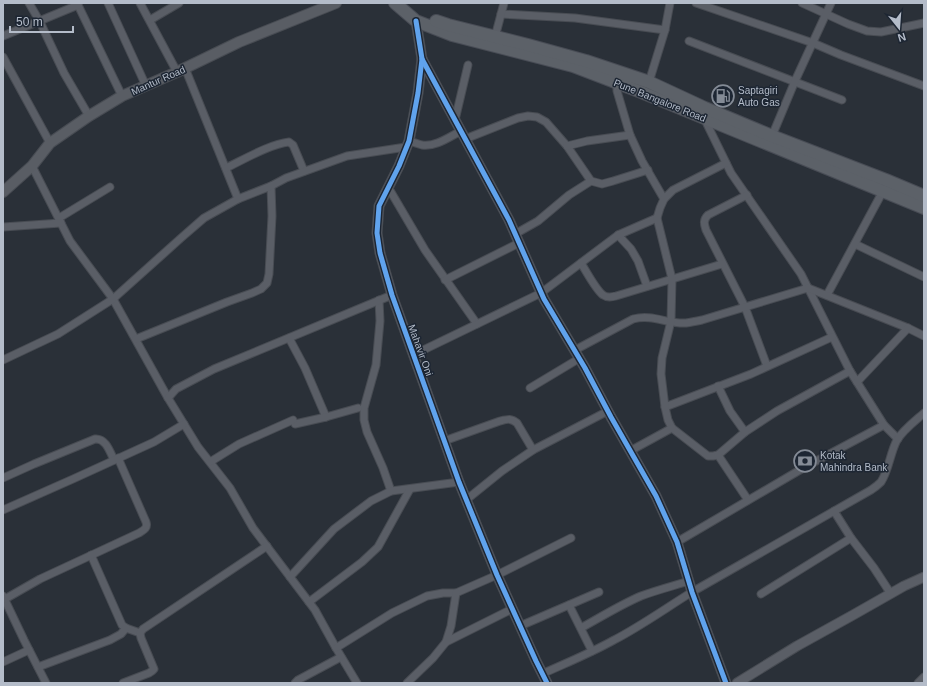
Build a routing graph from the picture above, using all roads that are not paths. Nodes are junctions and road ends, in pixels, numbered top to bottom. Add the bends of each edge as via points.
1 (29, 3) edge
2 (108, 3) edge
3 (140, 3) edge
4 (179, 3) edge
5 (336, 3) edge
6 (395, 3) edge
7 (406, 3) edge
8 (504, 3) edge
9 (670, 3) edge
10 (696, 3) edge
11 (802, 3) edge
12 (831, 3) edge
13 (77, 4) edge
14 (501, 14) junction
15 (826, 14) junction
16 (150, 20) junction
17 (416, 21) junction
18 (40, 22) junction
19 (924, 22) edge
20 (665, 30) junction
21 (3, 36) edge
22 (474, 36) junction
23 (495, 37) junction
24 (689, 41) dead end
25 (813, 43) junction
26 (3, 57) edge
27 (422, 59) junction
28 (468, 65) dead end
29 (6, 70) edge
30 (181, 70) junction
31 (795, 81) junction
32 (649, 82) junction
33 (617, 83) junction
34 (146, 86) junction
35 (924, 86) edge
36 (122, 96) junction
37 (842, 100) dead end
38 (89, 116) junction
39 (704, 118) junction
40 (455, 120) junction
41 (460, 131) junction
42 (630, 135) junction
43 (772, 136) junction
44 (465, 139) junction
45 (50, 142) junction
46 (408, 144) junction
47 (567, 146) junction
48 (726, 163) junction
49 (32, 166) junction
50 (226, 168) junction
51 (648, 170) junction
52 (304, 171) junction
53 (591, 181) junction
54 (271, 186) junction
55 (110, 187) dead end
56 (388, 187) junction
57 (884, 191) junction
58 (3, 192) edge
59 (747, 195) junction
60 (924, 196) edge
61 (238, 199) junction
62 (664, 199) junction
63 (924, 208) edge
64 (657, 218) junction
65 (60, 220) junction
66 (3, 227) edge
67 (514, 234) junction
68 (618, 235) junction
69 (519, 243) junction
70 (855, 244) junction
71 (581, 263) junction
72 (722, 264) junction
73 (924, 277) edge
74 (672, 279) junction
75 (445, 280) junction
76 (647, 286) junction
77 (808, 288) junction
78 (541, 293) junction
79 (392, 295) junction
80 (827, 295) junction
81 (113, 299) junction
82 (379, 300) junction
83 (745, 307) junction
84 (671, 321) junction
85 (477, 324) junction
86 (908, 328) junction
87 (924, 336) edge
88 (832, 337) junction
89 (289, 338) junction
90 (136, 339) junction
91 (577, 354) junction
92 (413, 355) junction
93 (3, 360) edge
94 (767, 366) junction
95 (850, 371) junction
96 (857, 382) junction
97 (718, 386) junction
98 (530, 388) dead end
99 (168, 398) junction
100 (665, 407) junction
101 (358, 408) dead end
102 (608, 411) junction
103 (924, 413) edge
104 (326, 417) junction
105 (184, 424) junction
106 (884, 425) junction
107 (672, 428) junction
108 (745, 432) junction
109 (898, 439) junction
110 (444, 441) junction
111 (533, 450) junction
112 (630, 451) junction
113 (718, 455) junction
114 (116, 459) junction
115 (210, 462) junction
116 (3, 478) edge
117 (459, 482) junction
118 (410, 489) junction
119 (391, 491) junction
120 (466, 500) junction
121 (748, 500) junction
122 (3, 510) edge
123 (834, 511) junction
124 (571, 538) dead end
125 (851, 538) junction
126 (677, 542) junction
127 (266, 546) junction
128 (91, 555) junction
129 (497, 575) junction
130 (290, 577) junction
131 (924, 577) edge
132 (689, 581) junction
133 (599, 592) dead end
134 (692, 592) junction
135 (456, 593) junction
136 (761, 594) dead end
137 (891, 594) junction
138 (4, 597) edge
139 (309, 602) junction
140 (569, 605) junction
141 (512, 609) junction
142 (520, 626) junction
143 (126, 628) junction
144 (581, 628) junction
145 (140, 633) junction
146 (446, 642) junction
147 (336, 648) junction
148 (29, 650) junction
149 (592, 651) junction
150 (341, 657) junction
151 (3, 662) edge
152 (38, 667) junction
153 (924, 677) edge
154 (544, 680) edge
155 (46, 683) edge
156 (123, 683) edge
157 (295, 683) edge
158 (357, 683) edge
159 (407, 683) edge
160 (726, 683) edge
161 (737, 683) edge
162 (918, 683) edge

1 - 18 street
2 - 34 street
3 - 16 street
4 - 16 street
5 - 30 main road, Mantur Road via 239,42
6 - 17 main road, Pune Bangalore Road
7 - 22 main road, Pune Bangalore Road via 427,18
8 - 14 street
9 - 20 street
10 - 25 street
11 - 15 street
12 - 15 street
13 - 18 street
13 - 36 street
14 - 20 street via 575,18
14 - 23 street
15 - 19 street via 867,31 880,32
15 - 25 street
16 - 30 street
17 - 22 main road, Pune Bangalore Road via 452,35
17 - 27 street, Mahavir Oni
18 - 21 street
18 - 38 street via 64,74
20 - 32 street
22 - 23 main road, Pune Bangalore Road
22 - 33 main road, Pune Bangalore Road via 573,66
23 - 32 main road, Pune Bangalore Road via 586,61
24 - 31 street
25 - 31 street
25 - 35 street
26 - 29 street
27 - 40 street
27 - 46 street, Mahavir Oni
28 - 40 street
29 - 45 street
30 - 34 main road, Mantur Road
30 - 50 street
31 - 37 street
31 - 43 street
32 - 43 main road, Pune Bangalore Road
33 - 39 main road, Pune Bangalore Road
33 - 42 street
34 - 36 main road, Mantur Road
36 - 38 main road, Mantur Road
38 - 45 main road, Mantur Road
39 - 48 street
39 - 57 main road, Pune Bangalore Road
40 - 41 street
41 - 44 street
41 - 46 street via 431,144
42 - 47 street via 595,139
42 - 51 street
43 - 60 main road, Pune Bangalore Road
44 - 47 street via 528,116 546,122
44 - 67 street
45 - 49 main road, Mantur Road
46 - 52 street via 347,156
46 - 56 street, Mahavir Oni
47 - 53 street
48 - 59 street
48 - 62 street via 673,190
49 - 58 main road, Mantur Road
49 - 65 street
50 - 52 street via 282,142 289,142
50 - 61 street
51 - 53 street via 613,182 602,184
51 - 62 street
52 - 54 street
53 - 67 street via 569,195 538,221
54 - 61 street
54 - 90 street via 272,216 267,283 252,293
55 - 65 street
56 - 75 street
56 - 79 street, Mahavir Oni via 379,206 377,234
57 - 63 main road, Pune Bangalore Road
57 - 70 street
59 - 72 street via 705,218 706,230
59 - 77 street
61 - 81 street via 204,218
62 - 64 street
64 - 68 street
64 - 74 street
65 - 66 street
65 - 81 street via 70,241
67 - 69 street
68 - 71 street
68 - 76 street via 638,261
69 - 75 street
69 - 78 street
70 - 73 street
70 - 80 street
71 - 76 street via 603,296 616,296
71 - 78 street
72 - 74 street
72 - 83 street
74 - 76 street
74 - 84 street
75 - 85 street
77 - 80 street
77 - 83 street
77 - 88 street
78 - 85 street
78 - 91 street
79 - 82 street
79 - 92 street, Mahavir Oni
80 - 86 street
81 - 90 street
81 - 93 street via 58,334
82 - 89 street
82 - 119 street via 376,365 364,408 364,420
83 - 84 street via 702,320 686,323
83 - 94 street
84 - 91 street via 648,317 633,319
84 - 100 street via 662,358
85 - 92 street
86 - 87 street
86 - 96 street
88 - 94 street
88 - 95 street
89 - 99 street via 214,369 176,389
89 - 104 street via 306,368
90 - 99 street
91 - 98 street
91 - 102 street
92 - 110 street, Mahavir Oni
94 - 97 street
95 - 96 street
95 - 108 street via 777,411
96 - 106 street
97 - 100 street
97 - 108 street
99 - 105 street
100 - 107 street
101 - 104 street
102 - 111 street
102 - 112 street
103 - 109 street
104 - 115 street via 294,422 239,444
105 - 114 street via 154,442
105 - 115 street
106 - 109 street
106 - 121 street
107 - 112 street
107 - 113 street via 708,456
108 - 113 street
109 - 123 street via 880,483
110 - 111 street via 508,419 517,423
110 - 117 street, Mahavir Oni
111 - 120 street
112 - 126 street via 656,496
113 - 121 street
114 - 116 street via 103,441 96,439
114 - 122 street
114 - 128 street via 147,525 139,533
115 - 127 street via 230,488
117 - 118 street
117 - 120 street, Mahavir Oni
118 - 119 street
118 - 139 street via 378,547
119 - 130 street via 371,501 334,529
120 - 129 street, Mahavir Oni
121 - 126 street
123 - 125 street
123 - 134 street
124 - 129 street
125 - 136 street
125 - 137 street
126 - 132 street
127 - 130 street
127 - 145 street
128 - 138 street
128 - 143 street via 122,625
129 - 135 street
129 - 141 street, Mahavir Oni
130 - 139 street
131 - 137 street
132 - 134 street
132 - 144 street via 642,596
133 - 140 street
134 - 149 street via 635,629
134 - 160 street
135 - 146 street
135 - 147 street via 427,596 392,613
137 - 161 street via 797,646
138 - 148 street
139 - 147 street
140 - 142 street
140 - 144 street
141 - 142 street, Mahavir Oni
141 - 146 street
142 - 154 street, Mahavir Oni
143 - 145 street
143 - 152 street via 110,640
144 - 149 street
145 - 156 street via 154,669
146 - 159 street via 434,658
147 - 150 street
148 - 151 street
148 - 152 street
149 - 154 street
150 - 157 street
150 - 158 street
152 - 155 street
153 - 162 street

